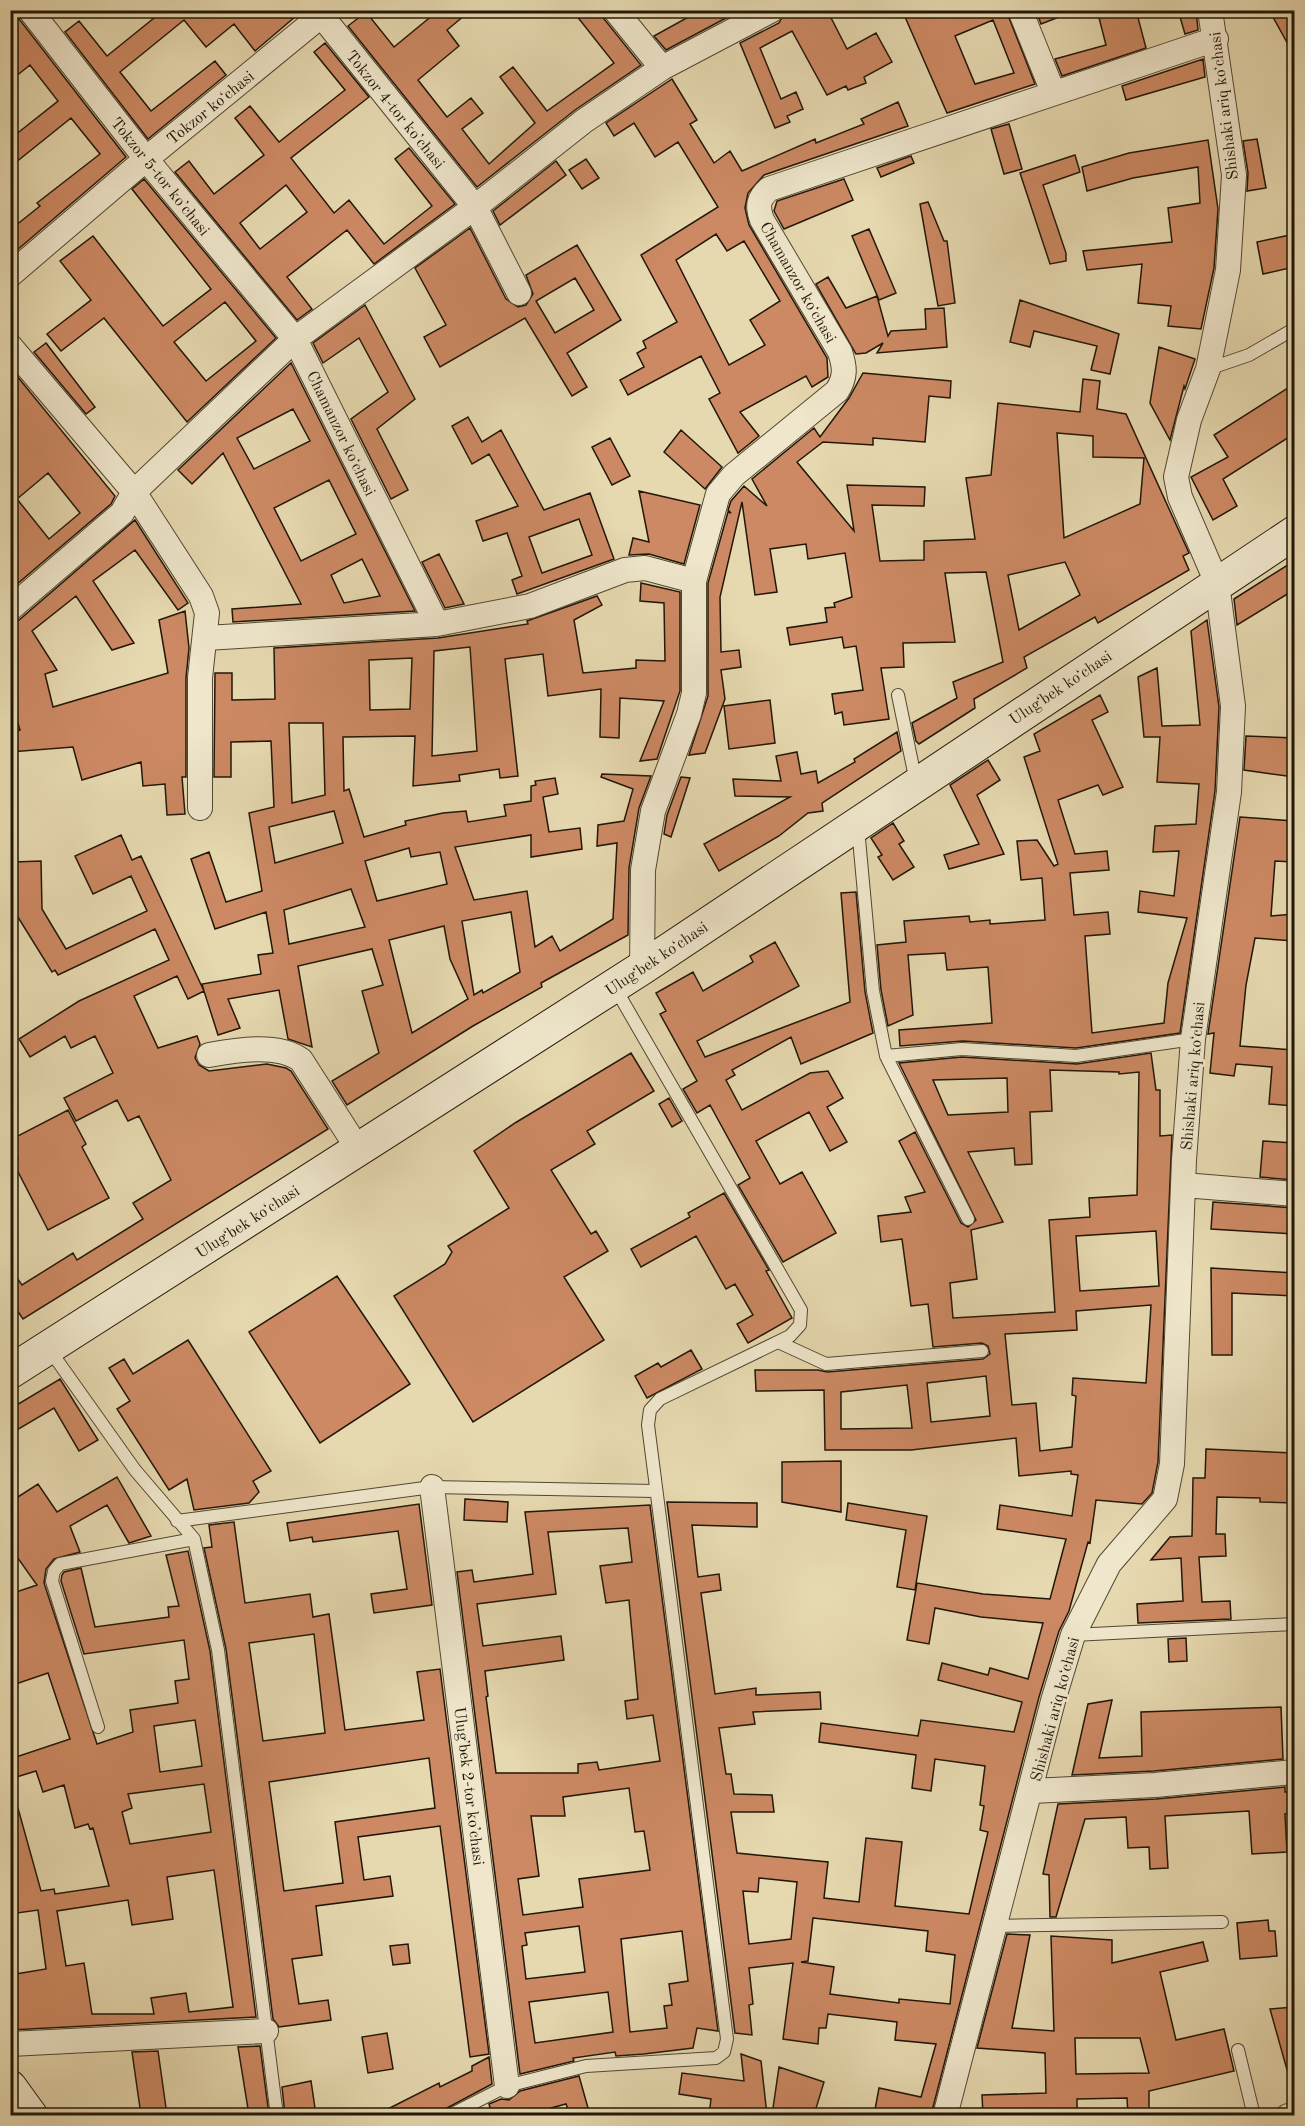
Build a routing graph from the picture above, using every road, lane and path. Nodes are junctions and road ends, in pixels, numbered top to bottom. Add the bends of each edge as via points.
1 (30, 10) edge
2 (615, 10) edge
3 (772, 10) edge
4 (1020, 10) edge
5 (1210, 10) edge
6 (322, 12) edge
7 (1216, 39) junction
8 (662, 68) junction
9 (1053, 92) junction
10 (146, 159) junction
11 (475, 207) junction
12 (10, 275) edge
13 (519, 293) dead end
14 (1294, 329) edge
15 (295, 339) junction
16 (10, 346) edge
17 (1208, 369) junction
18 (134, 492) junction
19 (1294, 533) edge
20 (694, 581) junction
21 (1217, 583) junction
22 (10, 609) edge
23 (437, 624) junction
24 (206, 638) junction
25 (898, 695) dead end
26 (916, 783) junction
27 (200, 808) dead end
28 (857, 822) junction
29 (642, 968) junction
30 (614, 986) junction
31 (1192, 1039) junction
32 (209, 1055) dead end
33 (886, 1056) junction
34 (358, 1149) junction
35 (1184, 1185) junction
36 (1294, 1194) edge
37 (968, 1219) dead end
38 (778, 1342) junction
39 (48, 1348) junction
40 (982, 1351) dead end
41 (10, 1372) edge
42 (432, 1487) junction
43 (655, 1491) junction
44 (177, 1521) junction
45 (194, 1539) junction
46 (1294, 1624) edge
47 (1073, 1635) junction
48 (98, 1727) dead end
49 (1294, 1772) edge
50 (1032, 1791) junction
51 (1222, 1922) dead end
52 (994, 1926) junction
53 (266, 2031) junction
54 (10, 2044) edge
55 (1238, 2050) dead end
56 (507, 2086) junction
57 (10, 2087) edge
58 (31, 2115) edge
59 (277, 2115) edge
60 (448, 2115) edge
61 (945, 2115) edge
62 (1254, 2115) edge
63 (1288, 2115) edge
64 (1294, 2115) edge

1 - 10 street, Tokzor 5-tor koʼchasi
2 - 8 street
3 - 8 street
4 - 9 street
5 - 7 street, Shishaki ariq koʻchasi
6 - 10 street, Tokzor koʻchasi
6 - 11 street, Tokzor 4-tor koʼchasi
7 - 9 street, Chamanzor koʻchasi
7 - 17 street, Shishaki ariq koʻchasi via 1234,175 1228,270
8 - 11 street via 584,121
9 - 20 street, Chamanzor koʻchasi via 769,189 760,197 762,220 840,351 844,380 837,391 734,475 718,494
10 - 12 street, Tokzor koʻchasi
10 - 15 street, Tokzor 5-tor koʼchasi
11 - 13 street, Tokzor 4-tor koʼchasi
11 - 15 street
14 - 17 lane via 1249,355
15 - 18 street
15 - 23 street, Chamanzor koʻchasi
16 - 18 street
17 - 21 street, Shishaki ariq koʻchasi via 1189,420 1176,477 1180,497
18 - 22 street via 122,513
18 - 24 street via 201,596 207,613
19 - 21 street, Ulugʻbek koʻchasi
20 - 23 street via 645,568 625,570 530,606
20 - 29 street, Chamanzor koʻchasi via 694,693 653,812 643,870
21 - 26 street, Ulugʻbek koʻchasi
21 - 31 street, Shishaki ariq koʻchasi via 1233,706 1229,792
23 - 24 street
24 - 27 street via 200,678
25 - 26 lane
26 - 28 street, Ulugʻbek koʻchasi
28 - 29 street, Ulugʻbek koʻchasi
28 - 33 lane via 873,991
29 - 30 street, Ulugʻbek koʻchasi
30 - 34 street, Ulugʻbek koʻchasi
30 - 38 lane via 801,1310 800,1325
31 - 33 lane via 1076,1056 962,1049
31 - 35 street, Shishaki ariq koʻchasi
32 - 34 street via 292,1053 301,1060
33 - 37 lane
34 - 39 street, Ulugʻbek koʻchasi
35 - 36 street
35 - 47 street, Shishaki ariq koʻchasi via 1172,1464 1165,1499 1110,1564
38 - 40 lane via 826,1364
38 - 43 lane via 660,1399 650,1410
39 - 41 street, Ulugʻbek koʻchasi
39 - 44 lane via 135,1470
42 - 43 lane
42 - 44 lane
42 - 56 street, Ulugʼbek 2-tor koʼchasi
43 - 56 lane via 727,2039 724,2052 716,2058 586,2066
44 - 45 lane
45 - 48 lane via 60,1564 54,1571 52,1581
45 - 53 lane via 218,1650
46 - 47 lane
47 - 50 street, Shishaki ariq koʻchasi
49 - 50 street
50 - 52 street, Shishaki ariq koʻchasi
51 - 52 lane
52 - 61 street, Shishaki ariq koʻchasi
53 - 54 street
53 - 59 lane
55 - 62 lane
56 - 60 lane
57 - 58 street
63 - 64 street

